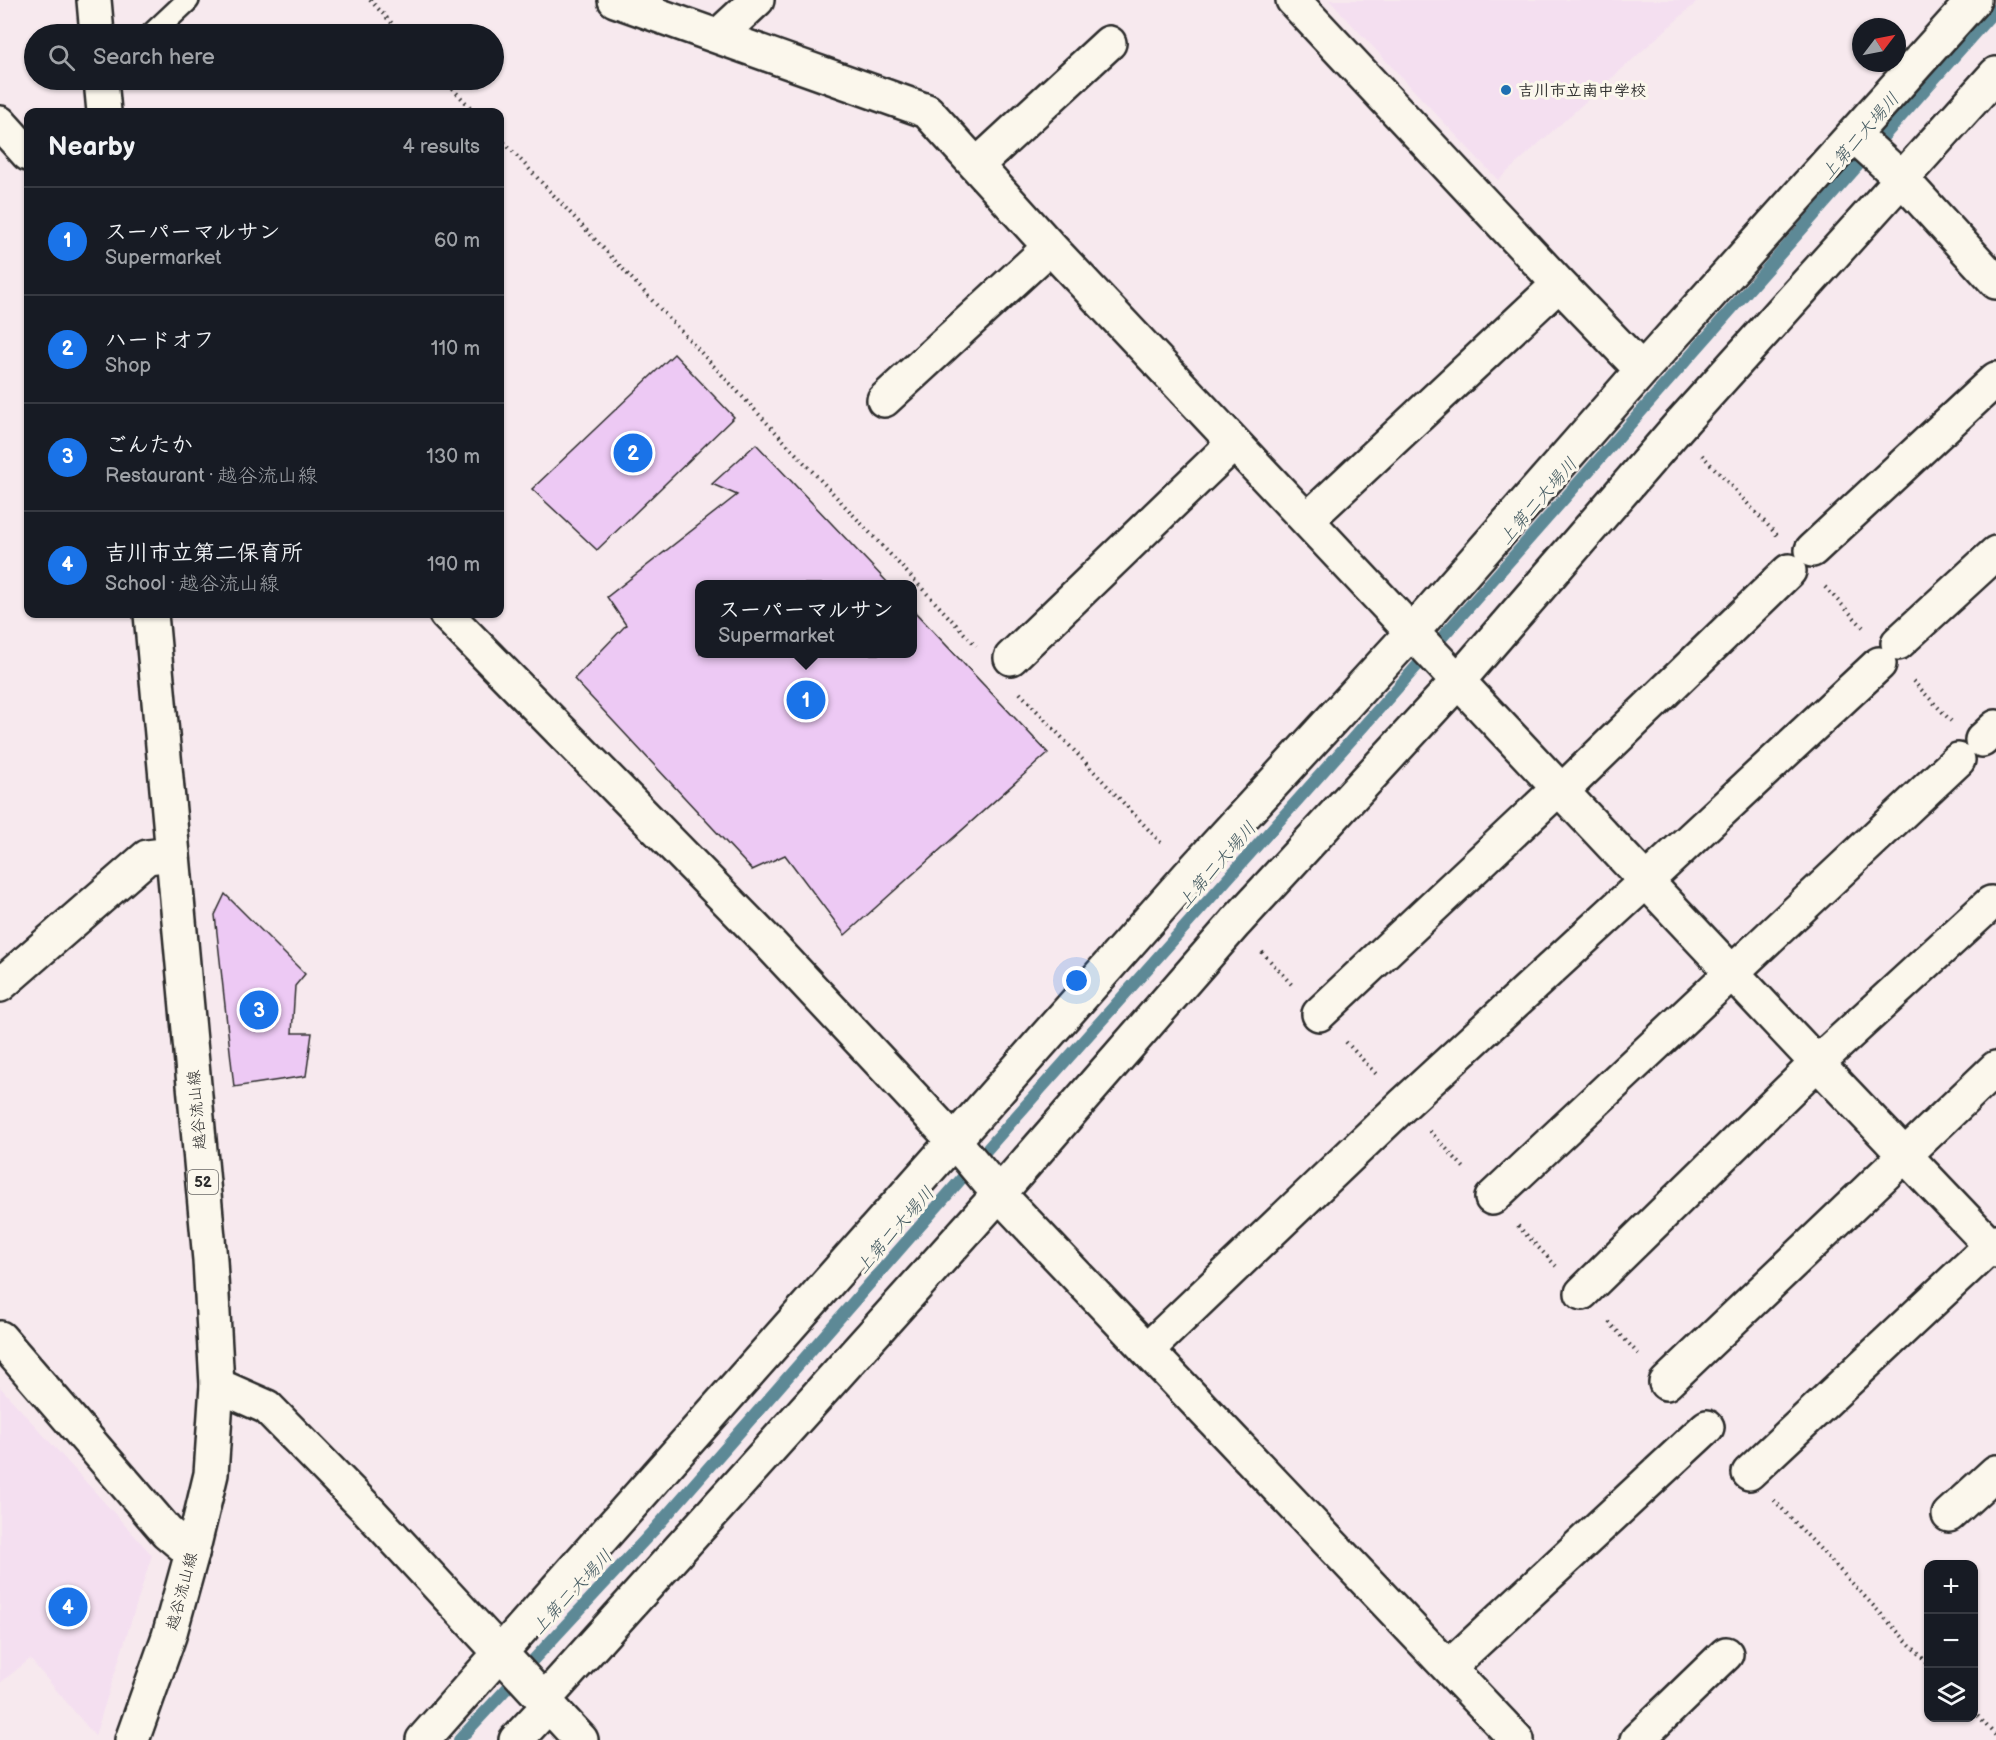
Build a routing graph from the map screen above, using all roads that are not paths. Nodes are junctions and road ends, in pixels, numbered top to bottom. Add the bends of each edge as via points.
1 (94, 0) edge
2 (189, 0) edge
3 (615, 0) edge
4 (757, 0) edge
5 (1293, 0) edge
6 (1974, 0) edge
7 (96, 24) edge
8 (163, 24) edge
9 (718, 36) junction
10 (1109, 43) dead end
11 (1996, 74) edge
12 (102, 90) edge
13 (104, 108) edge
14 (0, 123) edge
15 (1854, 135) junction
16 (24, 150) edge
17 (977, 165) junction
18 (1902, 179) junction
19 (1050, 247) junction
20 (1996, 282) edge
21 (1559, 284) junction
22 (1642, 370) junction
23 (1996, 379) edge
24 (884, 400) dead end
25 (1234, 443) junction
26 (1307, 520) junction
27 (1996, 553) edge
28 (151, 618) edge
29 (450, 618) edge
30 (1413, 631) junction
31 (1011, 658) dead end
32 (1458, 681) junction
33 (1973, 739) edge
34 (1560, 789) junction
35 (173, 854) junction
36 (1646, 881) junction
37 (1991, 903) dead end
38 (1733, 973) junction
39 (0, 985) edge
40 (1319, 1014) dead end
41 (1817, 1063) junction
42 (1996, 1068) edge
43 (955, 1142) junction
44 (1905, 1155) junction
45 (999, 1194) junction
46 (1492, 1198) dead end
47 (1994, 1246) edge
48 (1582, 1293) dead end
49 (0, 1338) edge
50 (1148, 1349) junction
51 (1666, 1383) dead end
52 (217, 1385) junction
53 (1707, 1427) dead end
54 (1996, 1472) edge
55 (1749, 1473) dead end
56 (1948, 1515) dead end
57 (192, 1553) junction
58 (499, 1652) junction
59 (1726, 1654) dead end
60 (1449, 1667) junction
61 (546, 1703) junction
62 (132, 1740) edge
63 (423, 1740) edge
64 (516, 1740) edge
65 (581, 1740) edge
66 (1517, 1740) edge
67 (1637, 1740) edge

1 - 7 street
2 - 8 lane
3 - 9 street
4 - 9 street
5 - 21 street
6 - 15 street
9 - 17 street via 927,111
10 - 17 street
11 - 18 street
12 - 13 street
14 - 16 street
15 - 18 street
15 - 22 street
17 - 19 street
18 - 20 street
18 - 32 street via 1677,428
19 - 24 street
19 - 25 street
21 - 22 street
21 - 26 street
22 - 30 street
23 - 34 street via 1795,554
25 - 26 street
25 - 31 street
26 - 30 street
27 - 36 street via 1894,660
28 - 35 street, 越谷流山線 / 52
29 - 43 street via 769,943
30 - 32 street
30 - 43 street via 1190,874
32 - 34 street
32 - 45 street via 1234,923
33 - 38 street
34 - 36 street
34 - 40 street
35 - 39 street via 147,857
35 - 52 street, 越谷流山線 / 52 via 210,1260
36 - 38 street
36 - 50 street via 1404,1104
37 - 41 street
38 - 41 street
38 - 46 street
41 - 44 street
41 - 48 street
42 - 44 street
43 - 45 street
43 - 58 street
44 - 47 street
44 - 51 street
45 - 50 street
45 - 61 street
47 - 55 street
49 - 57 street via 167,1532
50 - 60 street
52 - 57 street, 越谷流山線 / 52 via 211,1474
52 - 58 street via 267,1407
53 - 60 street
54 - 56 street
57 - 62 street, 越谷流山線 / 52 via 169,1636
58 - 61 street
58 - 63 street
59 - 67 street
60 - 66 street
61 - 64 street
61 - 65 street

